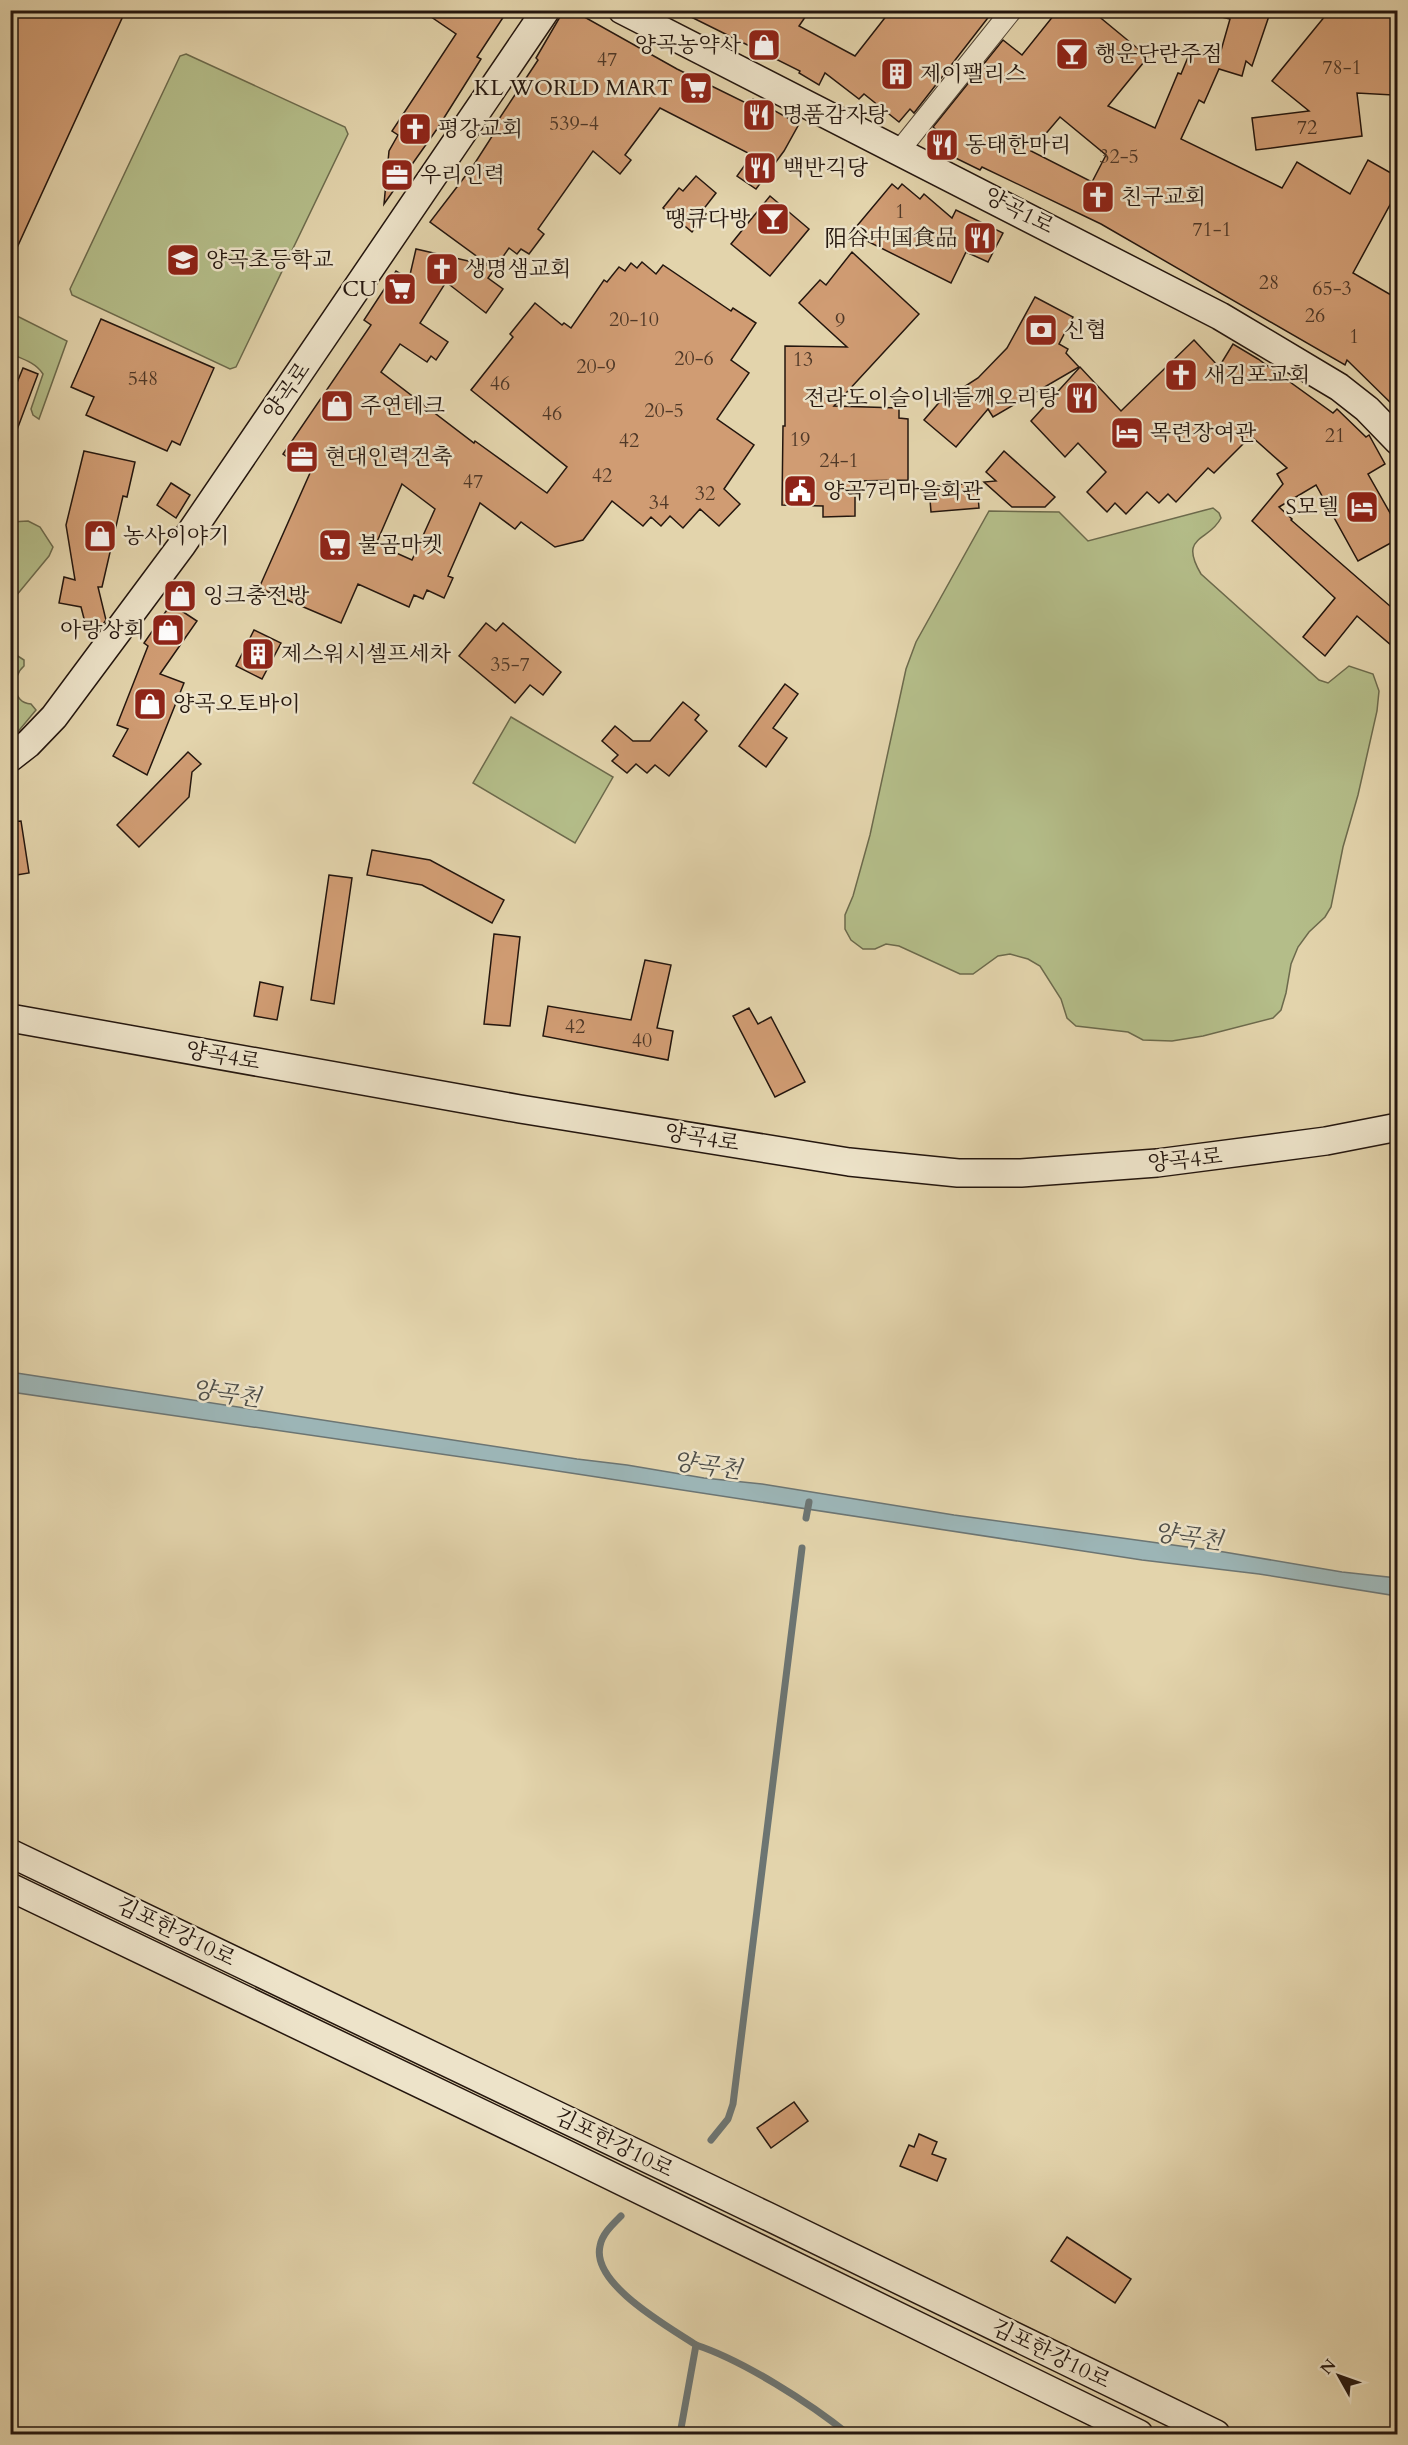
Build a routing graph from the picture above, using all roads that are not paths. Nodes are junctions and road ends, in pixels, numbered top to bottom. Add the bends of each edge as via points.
1 (546, 10) edge
2 (622, 10) edge
3 (1012, 10) edge
4 (899, 151) junction
5 (1398, 441) edge
6 (10, 758) edge
7 (10, 1018) edge
8 (1398, 1127) edge
9 (10, 1853) edge
10 (10, 1887) edge
11 (1139, 2434) edge
12 (1216, 2434) edge

1 - 6 street, 양곡로 via 182,545 54,717
2 - 4 street, 양곡1로
3 - 4 street
4 - 5 street, 양곡1로 via 1220,316 1340,387
7 - 8 street, 양곡4로 via 849,1162 958,1173 1022,1173 1169,1162
9 - 12 street, 김포한강10로
10 - 11 street, 김포한강10로

